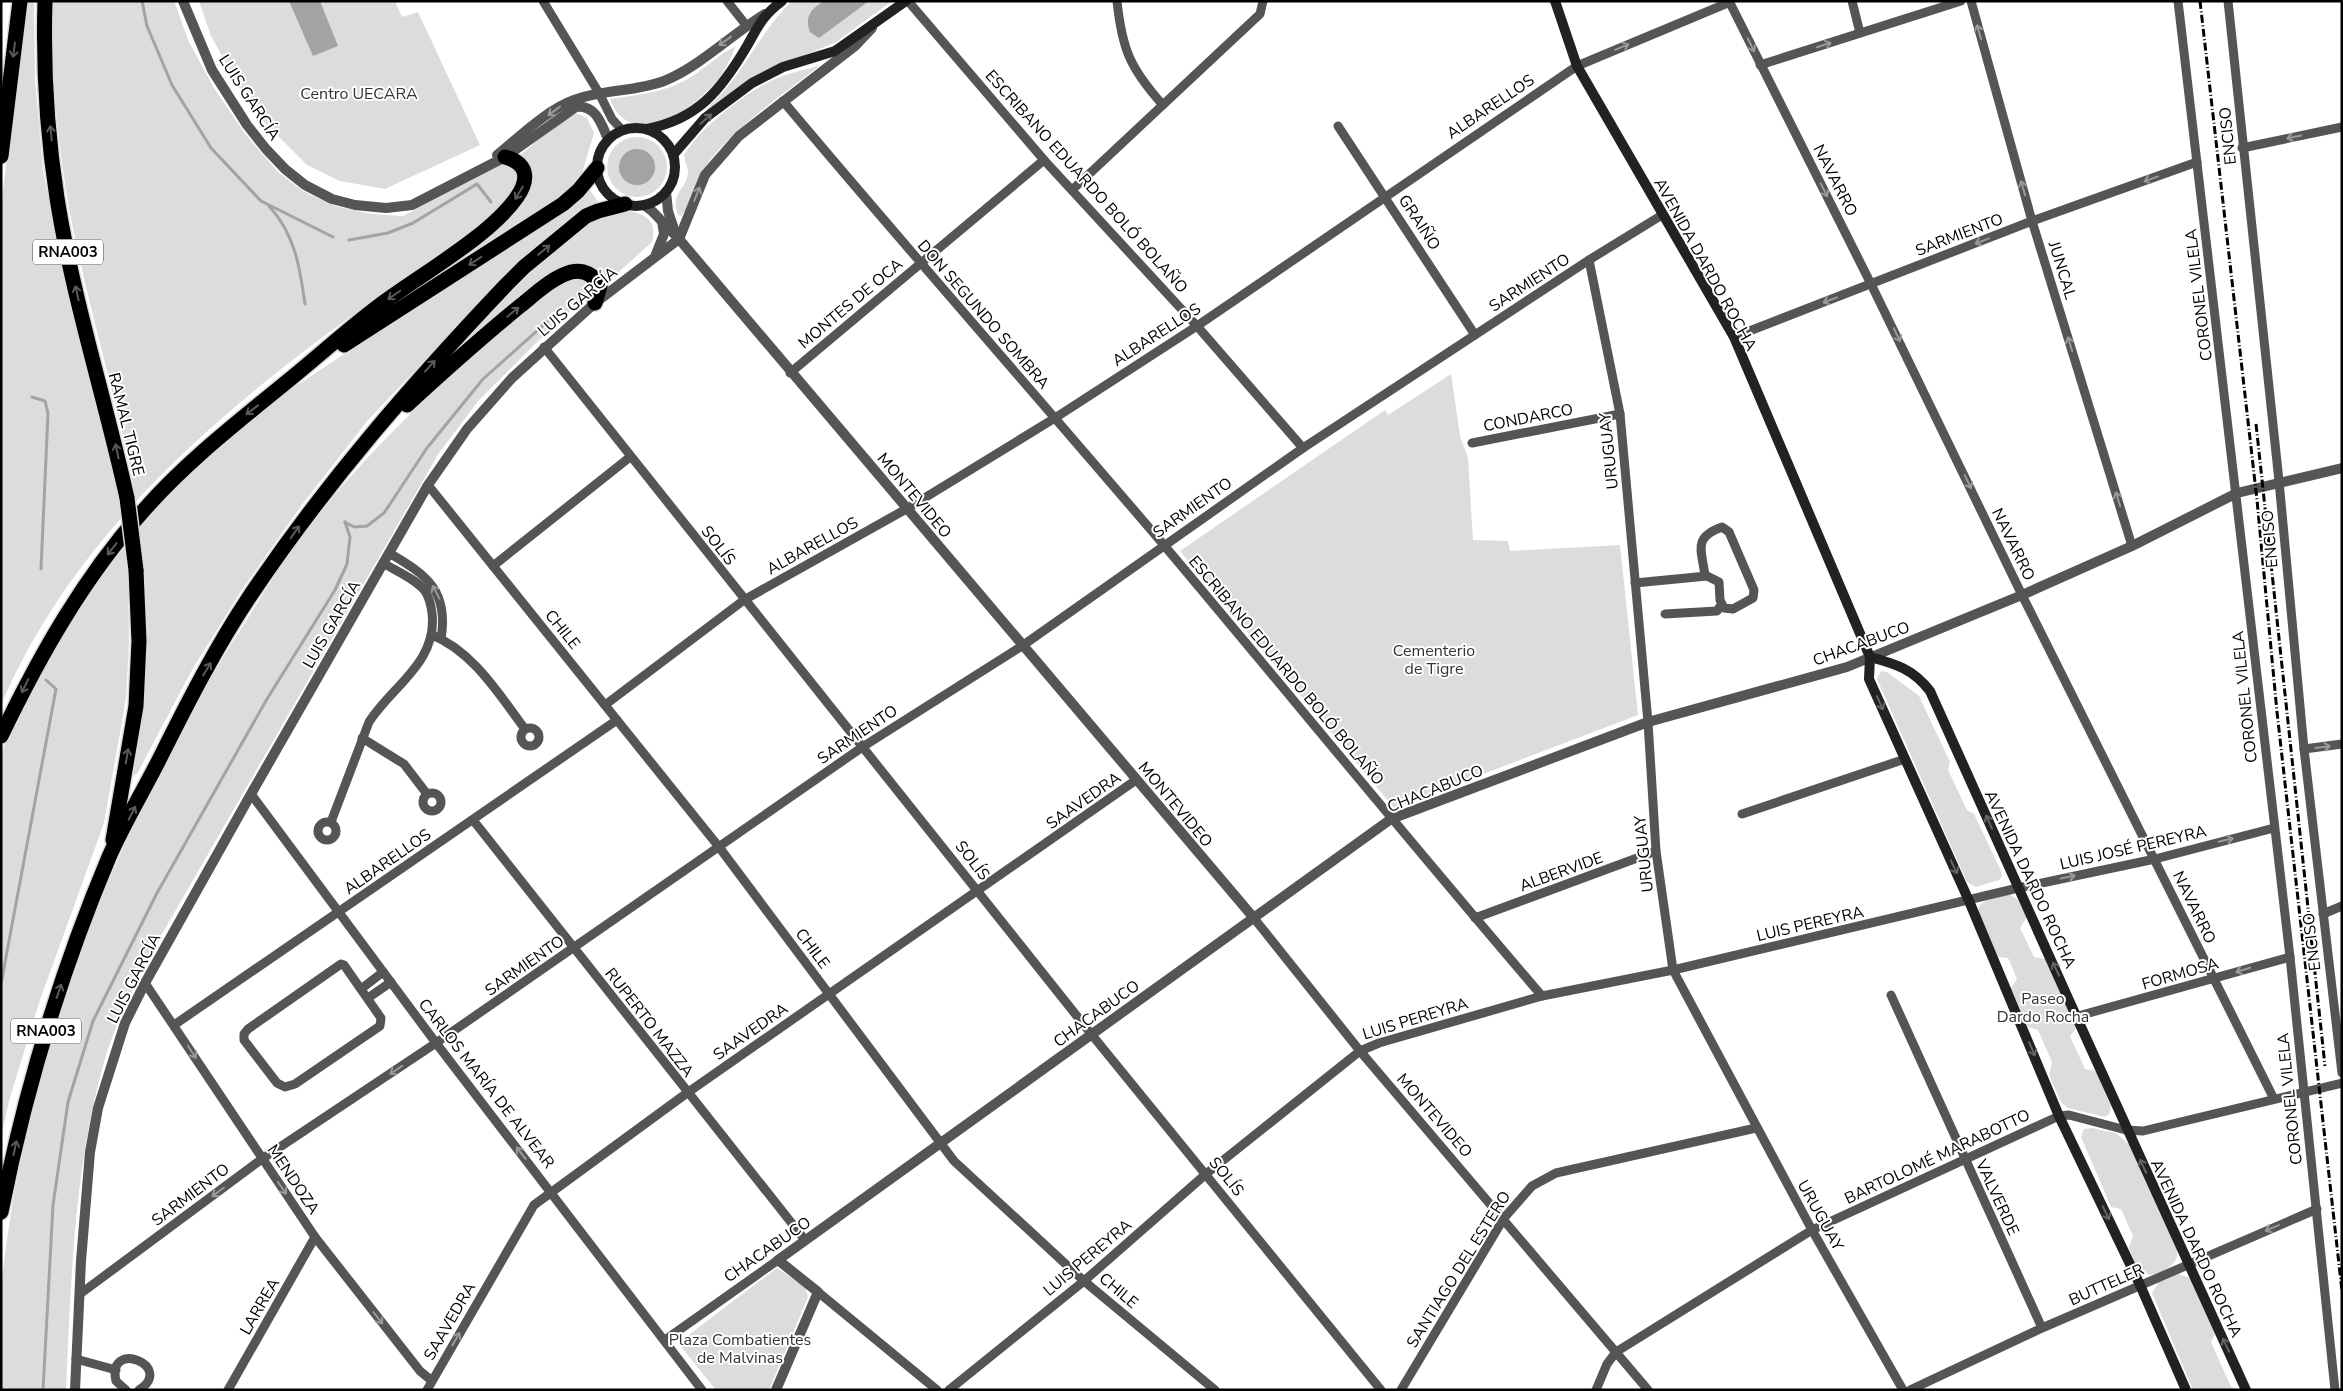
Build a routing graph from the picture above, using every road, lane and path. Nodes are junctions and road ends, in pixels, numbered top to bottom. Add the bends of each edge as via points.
1 (20, 1) edge
2 (45, 1) edge
3 (183, 1) edge
4 (543, 1) edge
5 (727, 1) edge
6 (782, 1) edge
7 (907, 1) edge
8 (1116, 1) edge
9 (1263, 1) edge
10 (1555, 1) edge
11 (1852, 1) edge
12 (1961, 1) edge
13 (1971, 1) edge
14 (2178, 1) edge
15 (2228, 1) edge
16 (1730, 2) edge
17 (765, 14) junction
18 (746, 25) junction
19 (875, 25) junction
20 (1860, 33) junction
21 (1760, 65) junction
22 (1577, 66) junction
23 (599, 93) junction
24 (782, 101) junction
25 (1162, 104) junction
26 (596, 114) junction
27 (1338, 126) dead end
28 (2342, 127) edge
29 (647, 129) junction
30 (622, 130) junction
31 (608, 139) junction
32 (2242, 148) junction
33 (673, 155) junction
34 (1, 156) edge
35 (506, 157) junction
36 (1044, 160) junction
37 (2197, 162) junction
38 (483, 167) junction
39 (597, 168) junction
40 (1072, 190) junction
41 (666, 192) junction
42 (1385, 196) junction
43 (626, 204) junction
44 (644, 205) junction
45 (1662, 215) junction
46 (662, 220) junction
47 (2032, 221) junction
48 (679, 239) junction
49 (654, 258) junction
50 (1589, 260) junction
51 (919, 264) junction
52 (1872, 284) junction
53 (595, 304) junction
54 (1197, 326) junction
55 (1475, 335) junction
56 (1734, 337) junction
57 (544, 347) junction
58 (790, 373) junction
59 (290, 379) junction
60 (1620, 414) junction
61 (1055, 418) junction
62 (1472, 443) dead end
63 (1303, 448) junction
64 (354, 457) junction
65 (630, 457) junction
66 (2342, 468) edge
67 (2279, 481) junction
68 (428, 484) junction
69 (2236, 493) junction
70 (908, 508) junction
71 (1164, 545) junction
72 (2132, 546) junction
73 (389, 553) junction
74 (383, 563) junction
75 (493, 566) junction
76 (1705, 576) junction
77 (1635, 583) junction
78 (2022, 595) junction
79 (744, 600) junction
80 (1722, 605) junction
81 (1665, 614) dead end
82 (437, 637) junction
83 (1022, 646) junction
84 (1870, 657) junction
85 (605, 705) junction
86 (617, 720) junction
87 (1648, 722) junction
88 (525, 729) dead end
89 (1, 736) edge
90 (362, 738) junction
91 (2342, 744) edge
92 (864, 746) junction
93 (2304, 749) junction
94 (1905, 759) junction
95 (1136, 780) junction
96 (251, 794) junction
97 (427, 794) dead end
98 (1742, 814) dead end
99 (1391, 819) junction
100 (473, 820) junction
101 (331, 822) dead end
102 (2274, 828) junction
103 (719, 847) junction
104 (1656, 851) junction
105 (110, 856) junction
106 (2155, 859) junction
107 (2018, 888) junction
108 (979, 891) junction
109 (1970, 901) junction
110 (2342, 906) edge
111 (340, 913) junction
112 (2323, 914) junction
113 (1252, 917) junction
114 (1475, 918) junction
115 (574, 948) junction
116 (2290, 956) junction
117 (1673, 970) junction
118 (383, 972) junction
119 (2214, 979) junction
120 (391, 982) junction
121 (145, 983) junction
122 (361, 989) junction
123 (830, 994) junction
124 (1891, 995) dead end
125 (1542, 996) junction
126 (368, 998) junction
127 (2078, 1016) junction
128 (174, 1025) junction
129 (1092, 1035) junction
130 (436, 1043) junction
131 (1360, 1051) junction
132 (2342, 1073) edge
133 (2342, 1083) edge
134 (2303, 1092) junction
135 (688, 1093) junction
136 (2274, 1099) junction
137 (2060, 1116) junction
138 (1756, 1128) junction
139 (2126, 1130) junction
140 (942, 1144) junction
141 (262, 1159) junction
142 (1965, 1160) junction
143 (1206, 1174) junction
144 (551, 1191) junction
145 (2316, 1209) junction
146 (1, 1212) edge
147 (1504, 1218) junction
148 (1812, 1230) junction
149 (315, 1237) junction
150 (805, 1240) junction
151 (778, 1260) junction
152 (2188, 1264) junction
153 (1084, 1281) junction
154 (2140, 1285) junction
155 (818, 1292) junction
156 (80, 1294) junction
157 (2042, 1328) junction
158 (665, 1340) junction
159 (1616, 1352) junction
160 (76, 1359) junction
161 (116, 1370) junction
162 (432, 1381) junction
163 (143, 1389) edge
164 (75, 1390) edge
165 (126, 1390) edge
166 (228, 1390) edge
167 (427, 1390) edge
168 (702, 1390) edge
169 (776, 1390) edge
170 (937, 1390) edge
171 (949, 1390) edge
172 (1215, 1390) edge
173 (1382, 1390) edge
174 (1401, 1390) edge
175 (1596, 1390) edge
176 (1648, 1390) edge
177 (1903, 1390) edge
178 (1910, 1390) edge
179 (2186, 1390) edge
180 (2246, 1390) edge
181 (2335, 1390) edge

1 -> 34 highway
105 -> 2 highway, RAMAL TIGRE / RNA003, bridge via 136,706 139,641 136,570 127,498 82,317 57,198 43,60
3 - 38 street, LUIS GARCÍA via 212,70 247,125 285,169 305,185 332,199 355,205 399,207 412,205
4 - 23 street
5 - 18 street
6 - 17 main road, LUIS GARCÍA
7 - 19 main road, LUIS GARCÍA
7 - 36 street, ESCRIBANO EDUARDO BOLÓ BOLAÑO
8 - 25 street via 1126,53 1141,81
9 - 25 street via 1260,14
10 - 22 main road, AVENIDA DARDO ROCHA
11 - 20 street
12 - 20 street
47 -> 13 street, JUNCAL
14 - 37 street, CORONEL VILELA
15 - 32 street, ENCISO
16 -> 21 street, NAVARRO
22 -> 16 street, ALBARELLOS
17 - 18 street, LUIS GARCÍA
17 - 29 main road, LUIS GARCÍA via 733,69 712,97 669,125
18 -> 23 street, LUIS GARCÍA via 664,81
19 - 24 street, LUIS GARCÍA via 856,46
33 -> 19 main road, LUIS GARCÍA via 706,118 752,83 783,67 835,51
21 -> 20 street
21 -> 52 street, NAVARRO
22 - 42 street, ALBARELLOS
22 - 45 main road, AVENIDA DARDO ROCHA
23 - 26 street
23 - 30 street via 612,119
23 -> 38 street, LUIS GARCÍA via 558,108
48 -> 24 street, LUIS GARCÍA via 706,175 740,136
24 - 51 street, DON SEGUNDO SOMBRA
25 - 40 street
26 - 31 street
26 - 35 street, LUIS GARCÍA via 576,107
27 - 42 street, GRAIÑO
28 -> 32 street
29 - 30 main road
29 - 33 main road via 663,139
30 - 31 main road
31 - 39 main road via 602,147
32 - 67 street, ENCISO
33 - 41 main road via 674,174
35 - 38 street, LUIS GARCÍA
35 -> 59 highway via 517,160 524,173 522,187 510,206 444,260 379,305
36 - 40 street, ESCRIBANO EDUARDO BOLÓ BOLAÑO
36 - 51 street, MONTES DE OCA
37 -> 47 street, SARMIENTO
37 - 69 street, CORONEL VILELA
39 - 43 main road via 602,187 608,195
39 -> 59 highway via 563,204
40 - 54 street, ESCRIBANO EDUARDO BOLÓ BOLAÑO
41 - 44 main road
41 - 48 street, MONTEVIDEO via 671,221
42 - 54 street, ALBARELLOS
42 - 55 street, GRAIÑO
43 - 44 main road
64 -> 43 highway via 393,406 524,267 586,216
44 - 46 street, MONTEVIDEO
45 - 50 street, SARMIENTO
45 - 56 main road, AVENIDA DARDO ROCHA
46 - 48 street, MONTEVIDEO
46 - 49 street via 664,234
47 -> 52 street, SARMIENTO
72 -> 47 street, JUNCAL
48 - 49 street, LUIS GARCÍA
48 - 58 street, MONTEVIDEO
49 - 53 street, LUIS GARCÍA
50 - 55 street, SARMIENTO
50 - 60 street, URUGUAY
51 - 58 street, MONTES DE OCA
51 - 61 street, DON SEGUNDO SOMBRA
52 -> 56 street, SARMIENTO
52 -> 78 street, NAVARRO
53 - 57 street, LUIS GARCÍA
64 -> 53 highway via 468,349 540,290 569,272 586,272 600,286
54 - 61 street, ALBARELLOS
54 - 63 street, ESCRIBANO EDUARDO BOLÓ BOLAÑO
55 - 63 street, SARMIENTO
56 - 84 main road, AVENIDA DARDO ROCHA
57 - 65 street, SOLÍS
57 - 68 street, LUIS GARCÍA via 479,414
58 - 70 street, MONTEVIDEO
59 -> 89 highway via 191,462 110,551 62,620
60 - 62 street, CONDARCO
60 - 77 street, URUGUAY
61 - 70 street, ALBARELLOS
61 - 71 street, DON SEGUNDO SOMBRA
63 - 71 street, SARMIENTO
105 -> 64 highway via 195,688 244,606 315,505
65 - 75 street
65 - 79 street, SOLÍS
66 - 67 street
67 - 69 street, CHACABUCO
67 - 93 street, ENCISO
68 - 73 street, LUIS GARCÍA
68 - 75 street, CHILE
69 - 72 street, CHACABUCO
69 - 102 street, CORONEL VILELA
70 - 79 street, ALBARELLOS
70 - 83 street, MONTEVIDEO
71 - 83 street, SARMIENTO
71 - 99 street, ESCRIBANO EDUARDO BOLÓ BOLAÑO
72 - 78 street, CHACABUCO
73 - 74 street, LUIS GARCÍA
82 -> 73 street via 442,608 433,585 420,572
74 - 82 street via 424,590 430,602
74 - 96 street, LUIS GARCÍA
75 - 85 street, CHILE
76 - 77 street
76 - 80 street via 1718,582
76 - 80 street via 1701,542 1706,534 1722,527 1729,532 1754,594 1753,598 1733,609
77 - 87 street, URUGUAY
78 - 84 street, CHACABUCO
78 - 106 street, NAVARRO
79 - 85 street, ALBARELLOS
79 - 92 street, SOLÍS
80 - 81 street via 1717,611
82 - 88 street via 486,678
82 - 90 street via 398,689 376,710
83 - 92 street, SARMIENTO
83 - 95 street, MONTEVIDEO
84 - 87 street, CHACABUCO via 1847,667
84 -> 94 main road, AVENIDA DARDO ROCHA via 1869,678
107 -> 84 main road, AVENIDA DARDO ROCHA via 1930,692 1920,677 1897,664
85 - 86 street, CHILE
86 - 100 street, ALBARELLOS
86 - 103 street, CHILE
87 - 99 street, CHACABUCO
87 - 104 street, URUGUAY
90 - 97 street via 404,764
90 - 101 street
93 -> 91 street
92 - 103 street, SARMIENTO
92 - 108 street, SOLÍS
93 - 112 street, ENCISO
94 - 98 street
94 -> 109 main road, AVENIDA DARDO ROCHA
95 - 108 street, SAAVEDRA
95 - 113 street, MONTEVIDEO
96 - 111 street, CARLOS MARÍA DE ALVEAR
96 - 121 street, LUIS GARCÍA
99 - 113 street, CHACABUCO
99 - 114 street, ESCRIBANO EDUARDO BOLÓ BOLAÑO
100 - 111 street, ALBARELLOS
100 - 115 street, RUPERTO MAZZA
106 -> 102 street, LUIS JOSÉ PEREYRA
102 - 116 street, CORONEL VILELA
103 - 115 street, SARMIENTO
103 - 123 street, CHILE
104 - 114 street, ALBERVIDE
104 - 117 street, URUGUAY
146 -> 105 highway, RNA003 via 22,1114 50,1018
107 -> 106 street, LUIS JOSÉ PEREYRA
106 - 119 street, NAVARRO
107 - 109 street, LUIS JOSÉ PEREYRA
127 -> 107 main road, AVENIDA DARDO ROCHA
108 - 123 street, SAAVEDRA
108 - 129 street, SOLÍS
109 - 117 street, LUIS PEREYRA
109 -> 137 main road, AVENIDA DARDO ROCHA
110 - 112 street
111 - 118 street, CARLOS MARÍA DE ALVEAR
111 - 128 street, ALBARELLOS
112 - 132 street, ENCISO
113 - 129 street, CHACABUCO
113 - 131 street, MONTEVIDEO
114 - 125 street, ESCRIBANO EDUARDO BOLÓ BOLAÑO
115 - 130 street, SARMIENTO
115 - 135 street, RUPERTO MAZZA
116 -> 119 street, FORMOSA
116 - 134 street, CORONEL VILELA
117 - 125 street, LUIS PEREYRA
117 - 138 street, URUGUAY
118 - 120 street, CARLOS MARÍA DE ALVEAR
118 - 122 street
119 - 127 street, FORMOSA
119 - 136 street, NAVARRO
120 - 126 street
120 - 130 street, CARLOS MARÍA DE ALVEAR
121 - 128 street, MENDOZA
121 - 156 street, LUIS GARCÍA via 125,1024 98,1108 85,1197
122 - 126 street
122 - 126 street via 341,964 248,1029 244,1040 277,1083 285,1087 295,1084 380,1026 381,1018
123 - 135 street, SAAVEDRA
123 - 140 street, CHILE
124 - 142 street, VALVERDE
125 - 131 street, LUIS PEREYRA via 1379,1042
127 - 139 main road, AVENIDA DARDO ROCHA
128 -> 141 street, MENDOZA
129 - 140 street, CHACABUCO
129 - 143 street, SOLÍS
130 -> 141 street, SARMIENTO
144 -> 130 street, CARLOS MARÍA DE ALVEAR
131 - 143 street, LUIS PEREYRA
131 - 147 street, MONTEVIDEO
133 - 134 street
134 - 136 street
134 - 145 street, CORONEL VILELA
135 - 144 street, SAAVEDRA
135 - 150 street, RUPERTO MAZZA
136 - 139 street via 2143,1131
137 - 139 street via 2069,1115
137 - 142 street, BARTOLOMÉ MARABOTTO
137 -> 154 main road, AVENIDA DARDO ROCHA
138 - 147 street, SANTIAGO DEL ESTERO via 1556,1173 1521,1195
138 - 148 street, URUGUAY
152 -> 139 main road, AVENIDA DARDO ROCHA
140 - 150 street, CHACABUCO
140 - 153 street, CHILE via 954,1161
141 -> 149 street, MENDOZA
141 -> 156 street, SARMIENTO
142 - 148 street, BARTOLOMÉ MARABOTTO
142 - 157 street, VALVERDE
143 - 153 street, LUIS PEREYRA
143 - 173 street, SOLÍS
144 - 158 street, CARLOS MARÍA DE ALVEAR
162 -> 144 street, SAAVEDRA via 534,1205
145 -> 152 street, BUTTELER
145 - 181 street, CORONEL VILELA
147 - 159 street, MONTEVIDEO
147 - 174 street, SANTIAGO DEL ESTERO
148 - 159 street, BARTOLOMÉ MARABOTTO
148 - 177 street, URUGUAY
149 -> 162 street, MENDOZA via 420,1371
149 - 166 street, LARREA
150 - 151 street, CHACABUCO
151 - 155 street
151 - 158 street, CHACABUCO
152 - 154 street, BUTTELER
180 -> 152 main road, AVENIDA DARDO ROCHA
153 - 171 street, LUIS PEREYRA
153 - 172 street, CHILE
154 - 157 street, BUTTELER
154 - 179 main road, AVENIDA DARDO ROCHA
155 - 169 street
155 - 170 street
156 - 160 street, LUIS GARCÍA
157 - 178 street, BUTTELER
158 - 168 street, CARLOS MARÍA DE ALVEAR
159 - 175 street, BARTOLOMÉ MARABOTTO
159 - 176 street, MONTEVIDEO
160 - 161 street
160 - 164 street, LUIS GARCÍA
161 - 163 street via 126,1359 138,1359 148,1371 149,1377
161 - 165 street via 116,1381
162 - 167 street, SAAVEDRA

